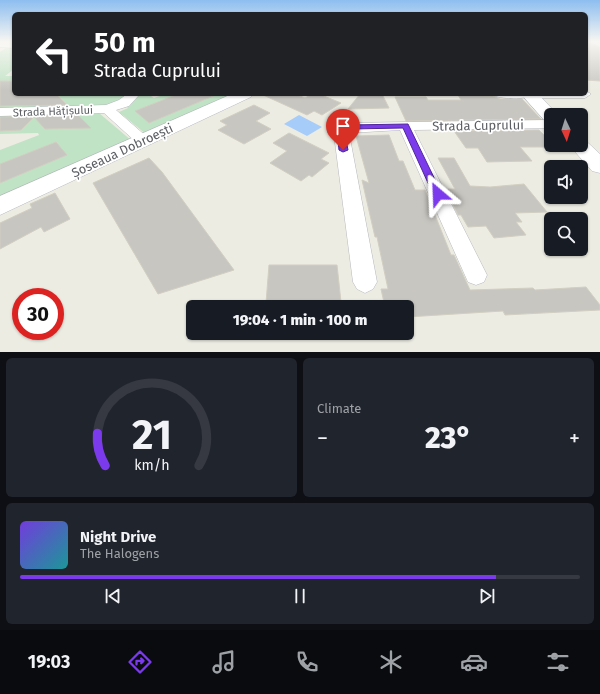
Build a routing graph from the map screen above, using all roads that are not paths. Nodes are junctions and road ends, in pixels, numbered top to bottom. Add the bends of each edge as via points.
1 (588, 94) edge
2 (600, 94) edge
3 (132, 96) edge
4 (241, 96) edge
5 (531, 96) edge
6 (542, 96) edge
7 (555, 108) edge
8 (107, 109) junction
9 (544, 110) edge
10 (0, 112) edge
11 (544, 124) edge
12 (405, 126) junction
13 (142, 140) junction
14 (588, 140) edge
15 (600, 151) edge
16 (586, 152) edge
17 (600, 166) edge
18 (0, 206) edge
19 (476, 275) dead end
20 (365, 282) dead end

1 - 2 street
3 - 8 street, Strada Hățișului via 124,103
4 - 13 street, Șoseaua Dobroești
5 - 9 street
6 - 7 street
8 - 10 street, Strada Hățișului
8 - 13 street, Strada Hățișului
11 - 12 street, Strada Cuprului
12 - 19 street
12 - 20 street, Strada Cuprului via 350,127 343,130 341,135
13 - 18 street, Șoseaua Dobroești
14 - 15 street
16 - 17 street

